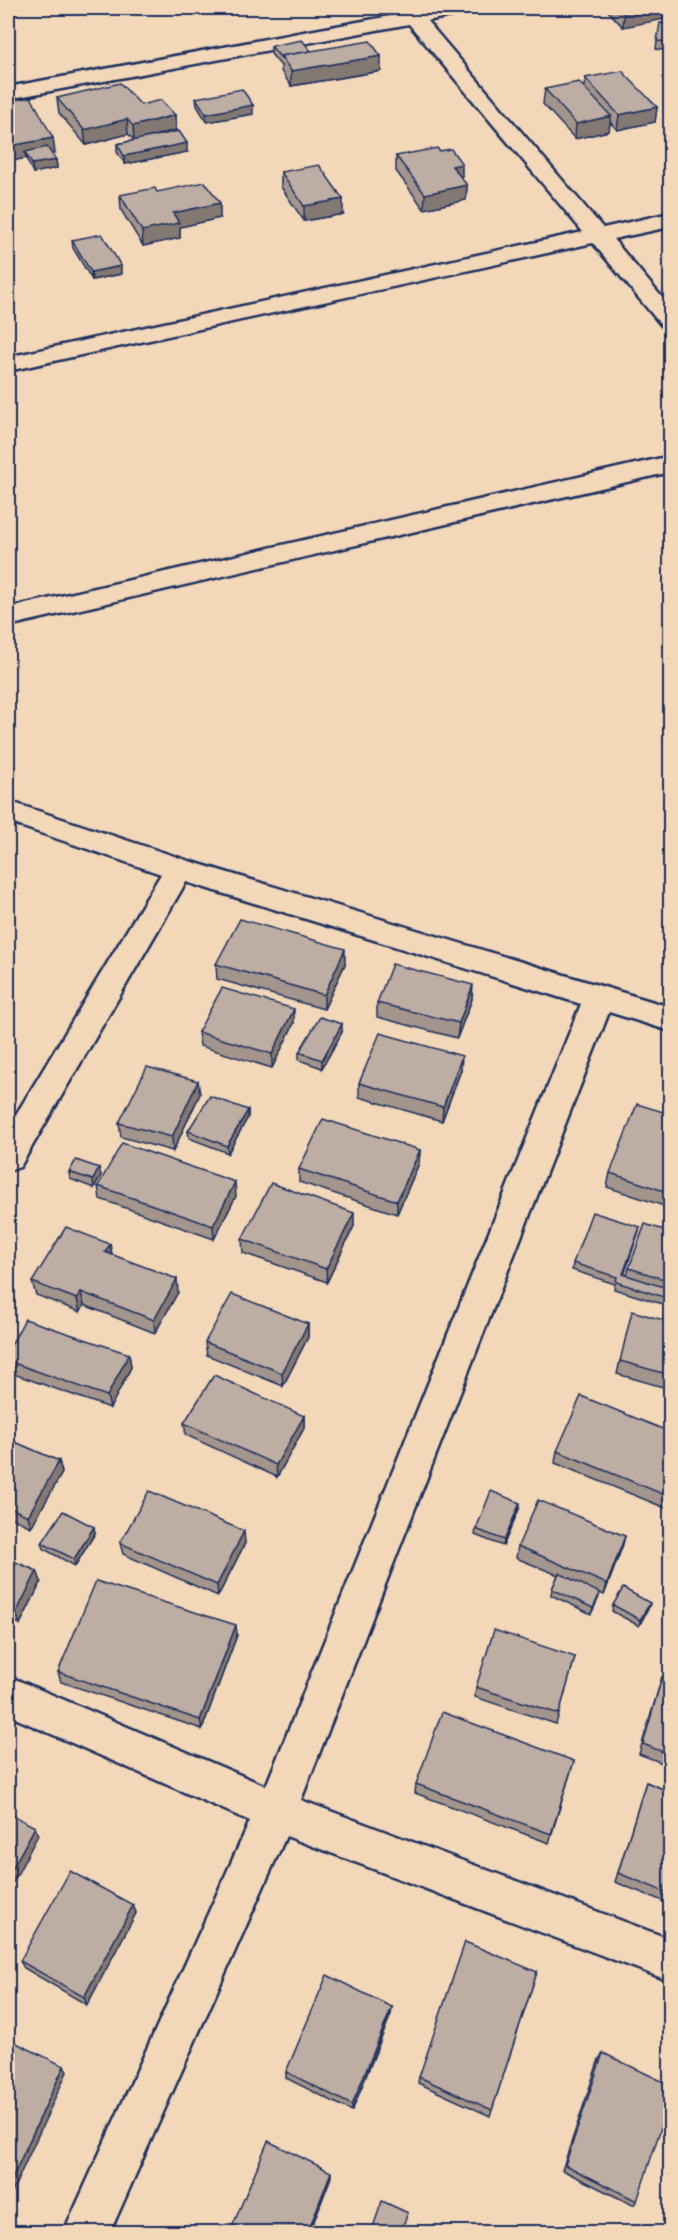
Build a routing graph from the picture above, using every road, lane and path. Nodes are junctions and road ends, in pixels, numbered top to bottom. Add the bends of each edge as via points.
1 (464, 8) edge
2 (410, 12) edge
3 (8, 93) edge
4 (670, 220) edge
5 (598, 236) junction
6 (670, 321) edge
7 (8, 364) edge
8 (670, 464) edge
9 (8, 617) edge
10 (8, 810) edge
11 (178, 869) junction
12 (598, 997) junction
13 (670, 1019) edge
14 (8, 1157) edge
15 (8, 1695) edge
16 (276, 1811) junction
17 (670, 1960) edge
18 (87, 2232) edge

1 - 2 street
2 - 3 street
2 - 5 street
4 - 5 street
5 - 6 street
5 - 7 street
8 - 9 street
10 - 11 street
11 - 12 street
11 - 14 street
12 - 13 street
12 - 16 street
15 - 16 street
16 - 17 street
16 - 18 street

